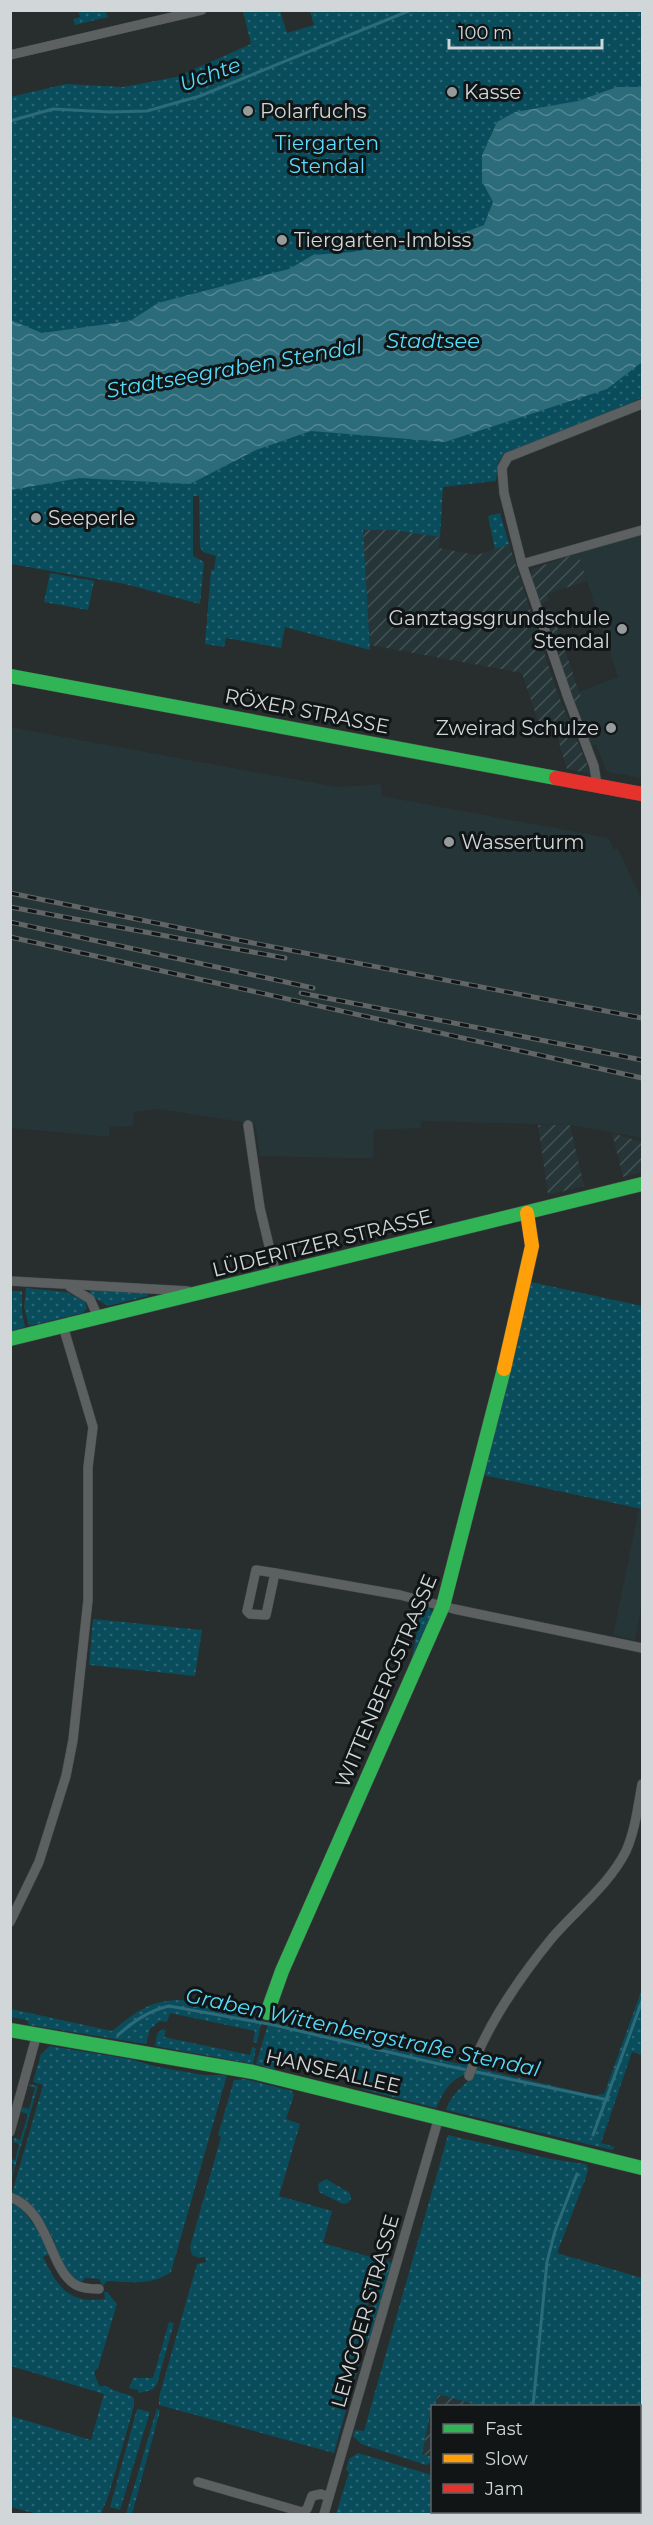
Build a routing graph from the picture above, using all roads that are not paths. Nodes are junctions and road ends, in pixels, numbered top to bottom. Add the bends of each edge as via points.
1 (202, 10) edge
2 (10, 55) edge
3 (642, 404) edge
4 (642, 530) edge
5 (522, 564) junction
6 (10, 676) edge
7 (597, 785) junction
8 (642, 794) edge
9 (248, 1125) dead end
10 (642, 1184) edge
11 (527, 1213) junction
12 (276, 1275) junction
13 (10, 1281) edge
14 (59, 1284) junction
15 (202, 1292) junction
16 (98, 1317) junction
17 (63, 1326) junction
18 (10, 1339) edge
19 (275, 1573) junction
20 (443, 1606) junction
21 (642, 1648) edge
22 (642, 1784) edge
23 (10, 1922) edge
24 (267, 2013) dead end
25 (10, 2030) edge
26 (37, 2034) junction
27 (469, 2076) dead end
28 (439, 2117) junction
29 (10, 2132) edge
30 (642, 2168) edge
31 (10, 2197) edge
32 (99, 2289) dead end
33 (198, 2481) dead end
34 (329, 2496) junction
35 (324, 2514) edge

1 - 2 street
3 - 5 street via 504,461 504,493
4 - 5 street
5 - 7 street via 594,766
6 - 7 street, RÖXER STRASSE
7 - 8 street, RÖXER STRASSE
9 - 12 street via 260,1208
10 - 11 street, LÜDERITZER STRASSE
11 - 12 street, LÜDERITZER STRASSE
11 - 20 street, WITTENBERGSTRASSE via 532,1246 527,1274
12 - 15 street, LÜDERITZER STRASSE
13 - 14 street
14 - 15 street
14 - 16 street via 90,1299
15 - 16 street, LÜDERITZER STRASSE
16 - 17 street, LÜDERITZER STRASSE
17 - 18 street, LÜDERITZER STRASSE
17 - 23 street via 93,1426 88,1467 88,1600 66,1776 39,1862
19 - 19 street via 267,1614 248,1612 255,1572
19 - 20 street
20 - 21 street
20 - 24 street, WITTENBERGSTRASSE
22 - 27 street via 625,1853 536,1960 494,2024
25 - 26 street, HANSEALLEE
26 - 28 street, HANSEALLEE via 232,2068
26 - 29 street
28 - 30 street, HANSEALLEE
28 - 34 street, LEMGOER STRASSE
31 - 32 street via 26,2205 36,2217 67,2277 75,2285
33 - 34 street via 302,2512 312,2496
34 - 35 street, LEMGOER STRASSE

